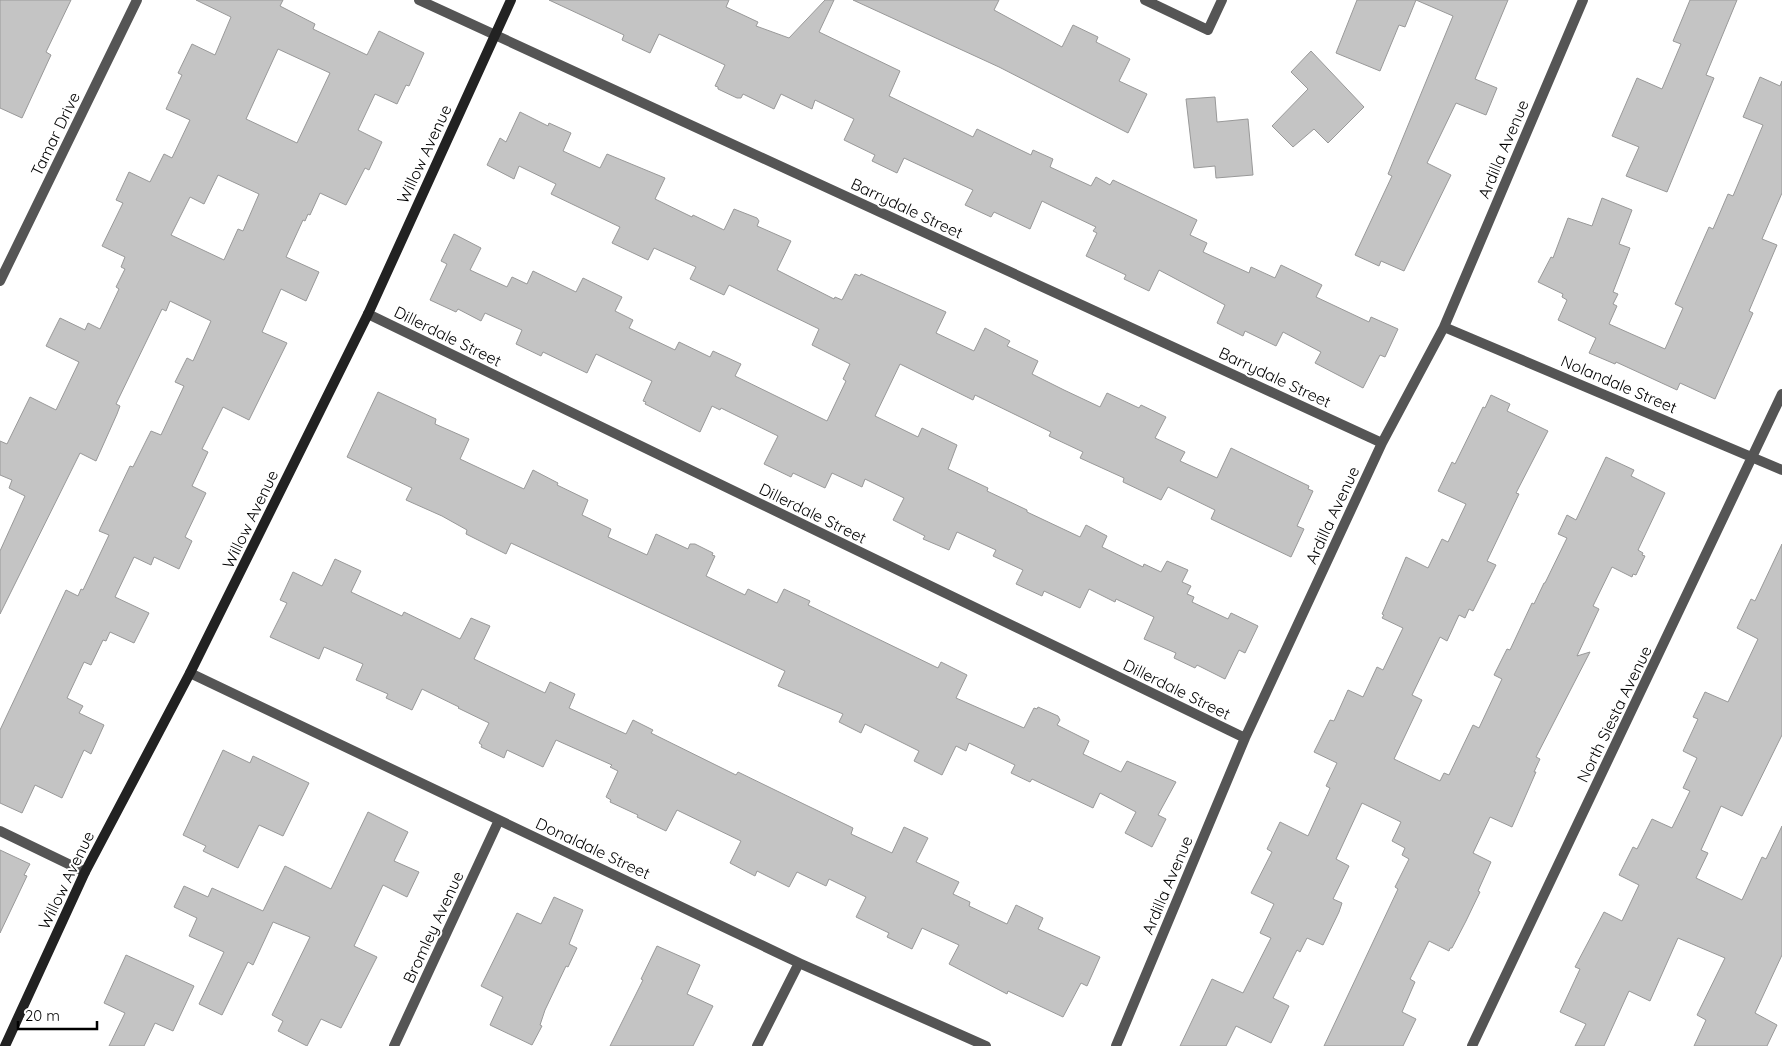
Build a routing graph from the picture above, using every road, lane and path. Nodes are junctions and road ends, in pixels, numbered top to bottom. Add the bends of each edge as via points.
1 (136, 0) edge
2 (419, 0) edge
3 (511, 0) edge
4 (1145, 0) edge
5 (1222, 0) edge
6 (1583, 0) edge
7 (494, 36) junction
8 (0, 281) edge
9 (368, 314) junction
10 (1444, 327) junction
11 (1782, 394) edge
12 (1382, 443) junction
13 (1754, 457) junction
14 (1782, 470) edge
15 (190, 673) junction
16 (1245, 738) junction
17 (499, 820) junction
18 (0, 831) edge
19 (85, 872) junction
20 (799, 963) junction
21 (5, 1046) edge
22 (394, 1046) edge
23 (757, 1046) edge
24 (986, 1046) edge
25 (1116, 1046) edge
26 (1472, 1046) edge

1 - 8 street, Tamar Drive
2 - 7 street, Barrydale Street
3 - 7 street, Willow Avenue
4 - 5 street via 1208,30
6 - 10 street, Ardilla Avenue
7 - 9 street, Willow Avenue
7 - 12 street, Barrydale Street
9 - 15 street, Willow Avenue
9 - 16 street, Dillerdale Street
10 - 12 street, Ardilla Avenue
10 - 13 street, Nolandale Street
11 - 13 street, North Siesta Avenue
12 - 16 street, Ardilla Avenue
13 - 14 street, Nolandale Street
13 - 26 street, North Siesta Avenue
15 - 17 street, Donaldale Street
15 - 19 street, Willow Avenue
16 - 25 street, Ardilla Avenue
17 - 20 street, Donaldale Street
17 - 22 street, Bromley Avenue
18 - 19 street
19 - 21 street, Willow Avenue
20 - 23 street
20 - 24 street, Donaldale Street

